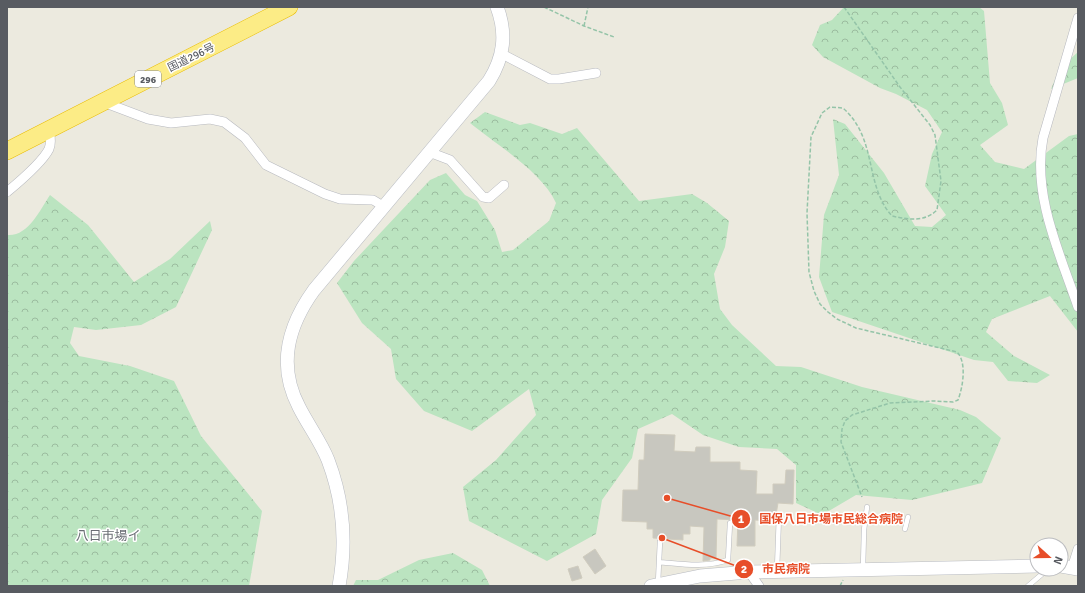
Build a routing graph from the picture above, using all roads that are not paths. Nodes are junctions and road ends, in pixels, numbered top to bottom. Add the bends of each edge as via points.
1 (289, 7) edge
2 (497, 7) edge
3 (1078, 18) edge
4 (502, 54) junction
5 (596, 73) dead end
6 (102, 102) junction
7 (49, 130) junction
8 (7, 151) edge
9 (429, 152) junction
10 (504, 186) dead end
11 (7, 192) edge
12 (383, 206) junction
13 (1078, 307) edge
14 (868, 507) dead end
15 (779, 515) dead end
16 (908, 516) dead end
17 (730, 524) dead end
18 (905, 529) dead end
19 (660, 541) dead end
20 (1078, 549) edge
21 (659, 562) junction
22 (1029, 566) edge
23 (1070, 568) edge
24 (863, 571) junction
25 (749, 572) junction
26 (777, 572) junction
27 (1039, 577) edge
28 (654, 585) edge
29 (339, 586) edge
30 (759, 586) edge
31 (1028, 586) edge

1 - 6 highway, 国道296号 / 296
2 - 4 street via 503,31
3 - 13 street via 1039,156 1043,202
4 - 5 street via 550,79 559,80
4 - 9 street via 489,81
6 - 7 highway, 国道296号 / 296
6 - 12 street via 119,106 148,120 171,123 210,119 224,122 245,138 266,165 325,194 340,199 373,200
7 - 8 highway, 国道296号 / 296
7 - 11 street via 49,148 24,178
9 - 10 street via 450,160 483,197 489,198
9 - 12 street
12 - 29 street via 302,307 294,323 287,356 292,389 328,459 343,512 345,537
14 - 24 lane via 864,530
15 - 26 lane
16 - 18 lane
17 - 21 lane via 728,560 697,565
19 - 21 lane
20 - 23 street
21 - 28 lane
22 - 24 street
24 - 26 street
25 - 26 street
25 - 28 street via 700,576
25 - 30 street
27 - 31 lane

